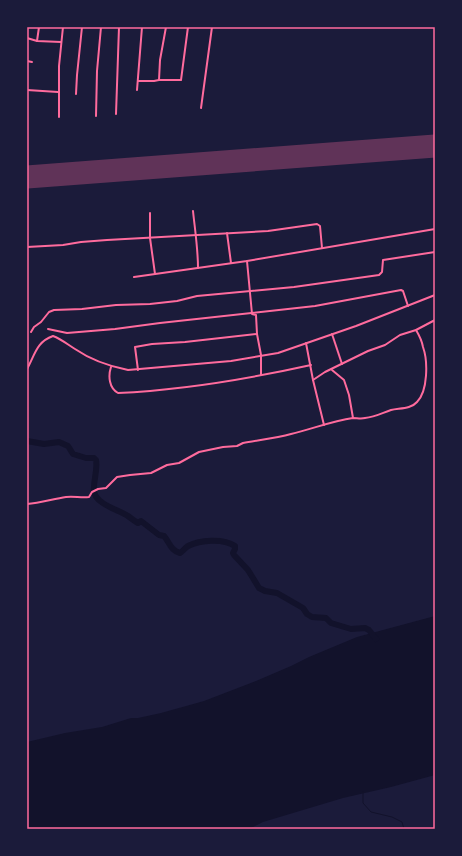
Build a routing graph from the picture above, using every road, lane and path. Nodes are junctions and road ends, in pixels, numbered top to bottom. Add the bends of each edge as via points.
1 (39, 27) edge
2 (63, 27) edge
3 (82, 27) edge
4 (100, 27) edge
5 (119, 27) edge
6 (142, 27) edge
7 (166, 27) edge
8 (188, 27) edge
9 (212, 27) edge
10 (27, 38) edge
11 (38, 41) junction
12 (61, 42) junction
13 (27, 61) edge
14 (32, 62) dead end
15 (159, 80) junction
16 (138, 81) junction
17 (27, 90) edge
18 (137, 90) dead end
19 (58, 92) junction
20 (76, 94) dead end
21 (201, 108) dead end
22 (116, 114) dead end
23 (96, 116) dead end
24 (59, 118) dead end
25 (193, 211) dead end
26 (150, 213) dead end
27 (435, 230) edge
28 (227, 233) junction
29 (195, 236) junction
30 (150, 238) junction
31 (27, 247) edge
32 (322, 248) junction
33 (435, 252) edge
34 (247, 261) junction
35 (231, 264) junction
36 (198, 268) junction
37 (155, 274) junction
38 (134, 277) dead end
39 (249, 291) junction
40 (435, 295) edge
41 (408, 306) junction
42 (252, 314) junction
43 (435, 320) edge
44 (48, 329) dead end
45 (416, 330) junction
46 (31, 332) dead end
47 (257, 334) junction
48 (332, 334) junction
49 (306, 343) junction
50 (262, 355) junction
51 (342, 364) junction
52 (311, 365) junction
53 (111, 367) junction
54 (27, 369) edge
55 (138, 370) junction
56 (332, 370) junction
57 (261, 376) junction
58 (313, 380) junction
59 (353, 418) junction
60 (324, 424) junction
61 (27, 504) edge

1 - 11 street
2 - 12 street
3 - 20 street
4 - 23 street via 96,71
5 - 22 street
6 - 16 street
7 - 15 street
8 - 15 street via 181,80
9 - 21 street
10 - 11 street
11 - 12 street
12 - 19 street
13 - 14 street
15 - 16 street
16 - 18 street
17 - 19 street
19 - 24 street
25 - 29 street
26 - 30 street
27 - 32 street
28 - 29 street
28 - 32 street via 268,231 316,224 320,226
28 - 35 street
29 - 30 street
29 - 36 street
30 - 31 street
30 - 37 street
32 - 34 street
33 - 39 street via 383,260 382,272 379,275
34 - 35 street
34 - 39 street
35 - 36 street
36 - 37 street
37 - 38 street
39 - 42 street
39 - 46 street via 150,304 116,304 54,310 34,326
40 - 41 street
41 - 42 street via 401,290 341,302
41 - 48 street
42 - 44 street via 83,333 67,334
42 - 47 street via 256,315
43 - 45 street
45 - 51 street via 400,335
45 - 59 street via 426,362 426,378 418,402 378,415
47 - 50 street
47 - 55 street via 135,347
48 - 49 street
48 - 51 street
49 - 50 street via 278,353
49 - 52 street
50 - 55 street via 230,361
50 - 57 street
51 - 56 street
52 - 57 street
52 - 58 street
53 - 54 street via 53,336 46,339 34,352
53 - 55 street
53 - 57 street via 111,385 118,393 161,390
56 - 58 street
56 - 59 street via 344,380
58 - 60 street
59 - 60 street
60 - 61 street via 290,435 199,452 179,463 167,465 151,473 117,477 106,488 92,492 89,497 69,497

